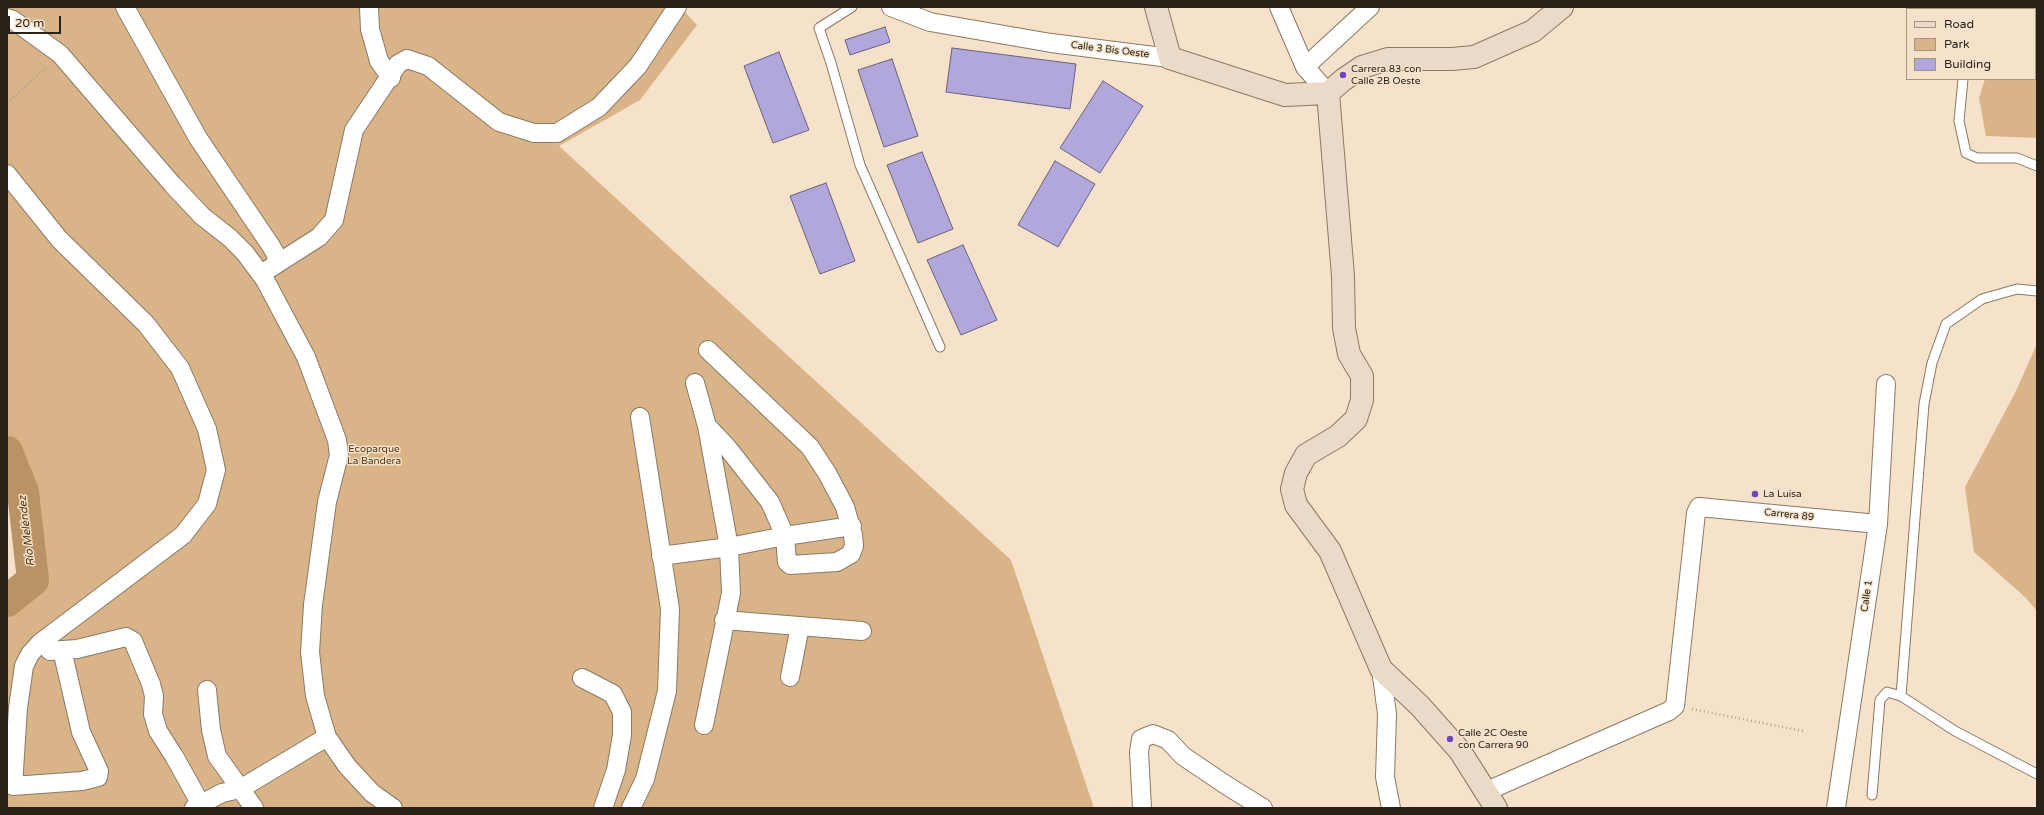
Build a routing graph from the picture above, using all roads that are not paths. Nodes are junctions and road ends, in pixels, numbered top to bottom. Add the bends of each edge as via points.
1 (125, 7) edge
2 (368, 7) edge
3 (677, 7) edge
4 (852, 7) edge
5 (891, 7) edge
6 (1156, 7) edge
7 (1279, 7) edge
8 (1370, 7) edge
9 (1562, 7) edge
10 (7, 18) edge
11 (1170, 58) junction
12 (1305, 67) junction
13 (391, 78) junction
14 (1963, 80) edge
15 (1328, 94) junction
16 (2037, 166) edge
17 (7, 174) edge
18 (277, 264) junction
19 (261, 274) junction
20 (2037, 291) edge
21 (940, 348) dead end
22 (708, 350) dead end
23 (695, 383) dead end
24 (1886, 384) dead end
25 (640, 417) dead end
26 (707, 426) junction
27 (1878, 524) junction
28 (852, 526) junction
29 (785, 536) junction
30 (729, 547) junction
31 (660, 556) junction
32 (724, 620) junction
33 (800, 626) junction
34 (862, 631) dead end
35 (62, 650) junction
36 (30, 654) junction
37 (1381, 669) junction
38 (790, 677) dead end
39 (582, 678) dead end
40 (207, 690) dead end
41 (1901, 696) junction
42 (704, 725) dead end
43 (327, 737) junction
44 (2037, 774) edge
45 (240, 789) junction
46 (1872, 795) dead end
47 (1492, 800) edge
48 (199, 807) edge
49 (254, 808) edge
50 (393, 808) edge
51 (603, 808) edge
52 (631, 808) edge
53 (1142, 808) edge
54 (1264, 808) edge
55 (1391, 808) edge
56 (1836, 808) edge

1 - 18 street via 198,138 272,246
2 - 13 street via 370,29 379,61
3 - 13 street via 638,66 599,107 557,132 534,133 499,122 428,66 407,58 398,64
4 - 21 lane via 819,28 860,165
5 - 11 street, Calle 3 Bis Oeste via 938,23 1051,43
6 - 11 street
7 - 12 street
8 - 12 street
9 - 15 street via 1533,31 1474,56 1452,59 1388,59 1362,67 1342,80
10 - 19 street via 60,54 172,184 202,216 235,243
11 - 15 street, Calle 3 Bis Oeste via 1285,95
12 - 15 street
13 - 18 street via 354,130 334,220 319,237
14 - 16 lane via 1959,122 1966,153 1977,158 2017,158
15 - 37 street via 1343,276 1344,328 1349,354 1362,376 1362,400 1356,419 1338,436 1306,455 1296,473 1292,489 1296,505 1330,551
17 - 36 street via 59,239 146,324 180,368 207,429 216,470 207,504 183,535 40,643
18 - 19 street
19 - 43 street via 306,357 337,440 339,455 327,502 313,605 310,652 314,696
20 - 41 lane via 2017,289 1982,299 1946,324 1932,363 1924,404
22 - 28 street via 810,447 845,506
23 - 26 street
24 - 27 street, Calle 1
25 - 31 street
26 - 29 street via 770,502
26 - 30 street
27 - 47 street, Carrera 89 via 1699,507 1696,513 1675,706 1670,711
27 - 56 street, Calle 1
28 - 29 street
28 - 29 street via 854,546 851,554 837,562 790,565 787,562
29 - 30 street
30 - 31 street
30 - 32 street via 731,593
31 - 52 street via 670,609 667,691 645,779
32 - 33 street
32 - 42 street
33 - 34 street
33 - 38 street
35 - 36 street
35 - 36 street via 81,732 99,771 98,777 82,782 13,786 20,694 24,666
35 - 48 street via 126,637 133,641 151,684 154,696 153,714 158,731
37 - 47 street via 1420,706 1460,752
37 - 55 street via 1387,714 1385,777
39 - 51 street via 613,694 622,712 622,735 616,770
40 - 45 street via 211,730 217,756
41 - 44 lane via 1955,731
41 - 46 lane via 1887,692 1880,700
43 - 45 street
43 - 50 street via 347,766 372,793
45 - 48 street via 222,792
45 - 49 street
53 - 54 street via 1138,752 1141,739 1153,734 1168,740 1183,756

